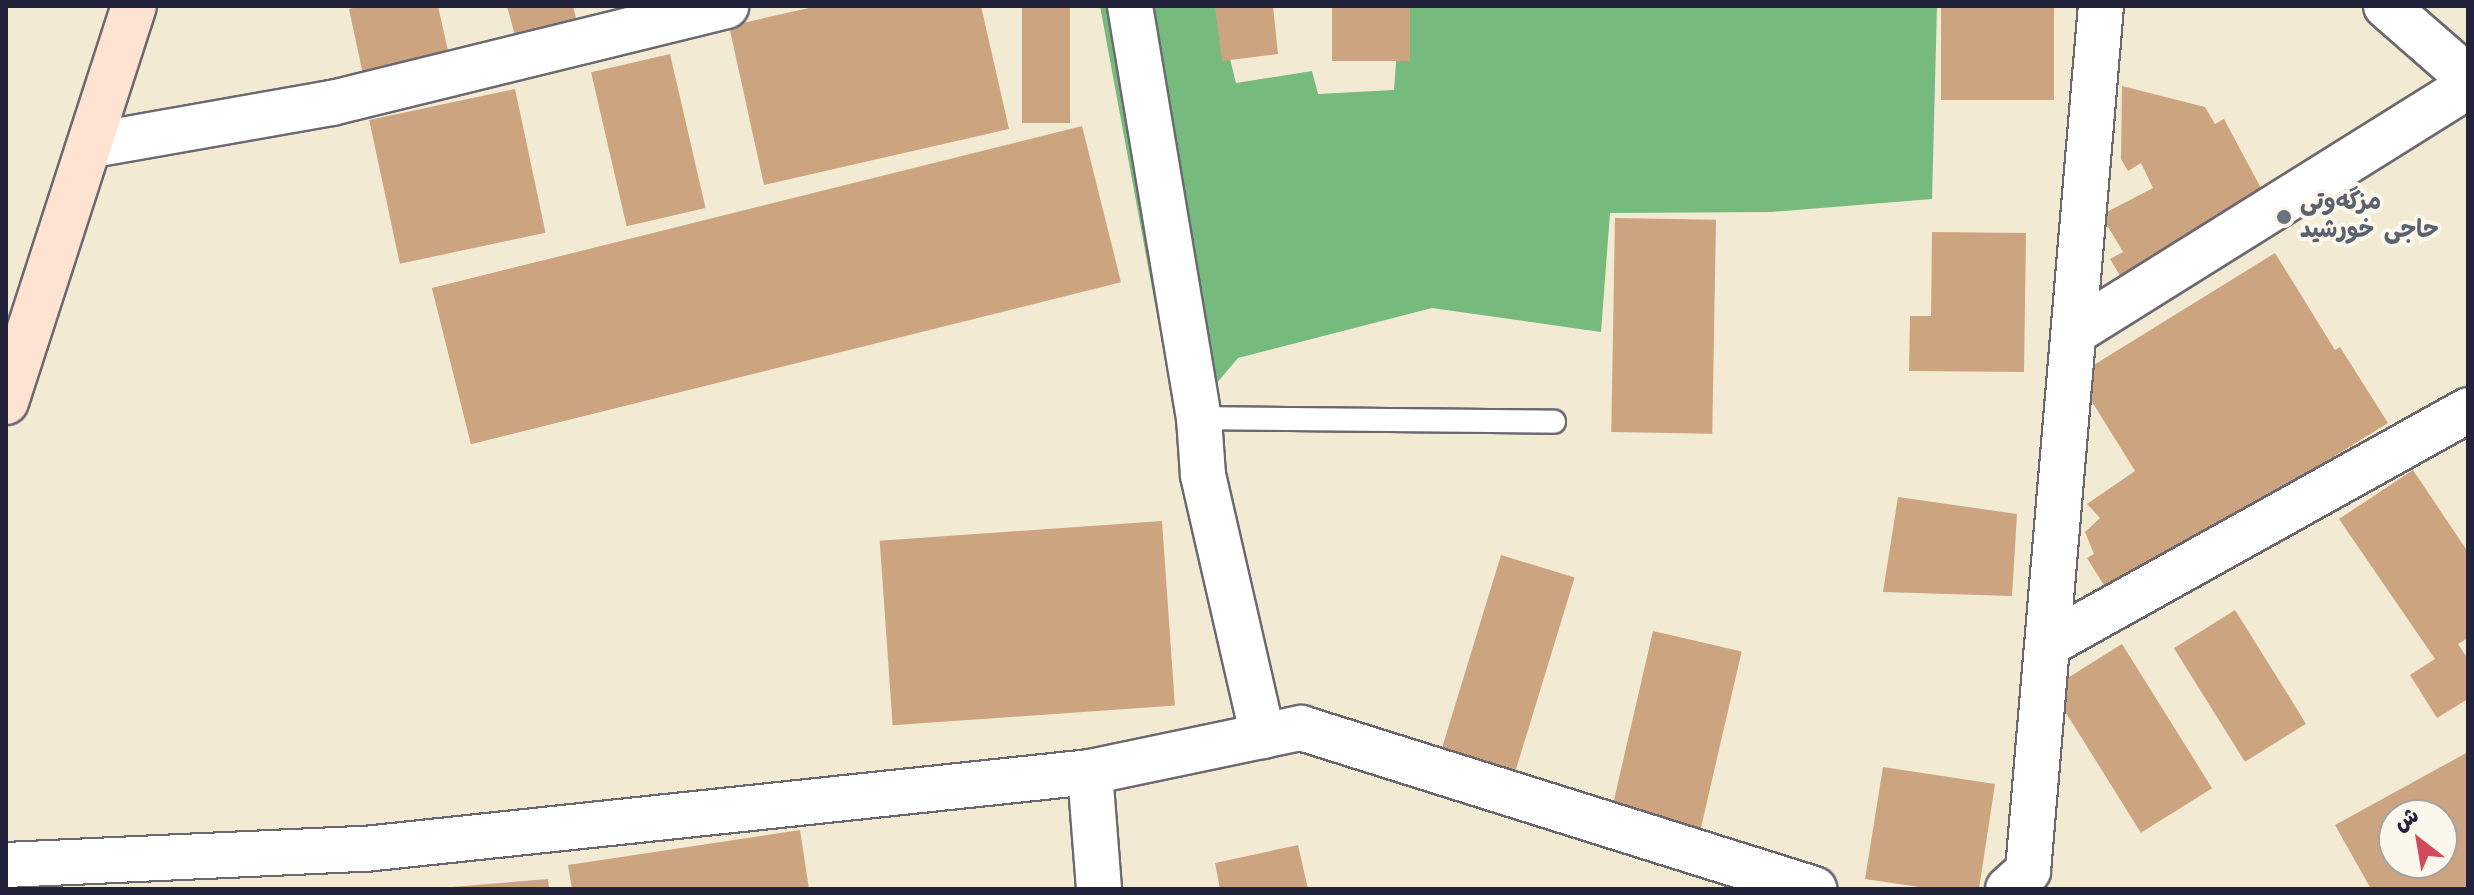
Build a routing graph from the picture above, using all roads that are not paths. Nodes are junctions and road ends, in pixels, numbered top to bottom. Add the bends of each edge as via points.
1 (134, 6) edge
2 (726, 6) edge
3 (1130, 6) edge
4 (2101, 6) edge
5 (2386, 6) edge
6 (2468, 86) edge
7 (93, 145) junction
8 (2075, 332) junction
9 (6, 402) edge
10 (2468, 410) edge
11 (1199, 418) junction
12 (1554, 422) dead end
13 (2050, 643) junction
14 (1263, 736) junction
15 (1090, 772) junction
16 (6, 865) edge
17 (1099, 889) edge
18 (1814, 889) edge
19 (2008, 889) edge

1 - 7 street
2 - 7 street via 332,103
3 - 11 street
4 - 8 street
5 - 6 street via 2456,67
6 - 8 street
7 - 9 street
8 - 13 street
10 - 13 street
11 - 12 lane
11 - 14 street via 1203,475
13 - 19 street via 2028,871
14 - 15 street
14 - 18 street via 1301,728 1342,737
15 - 16 street via 365,849
15 - 17 street

